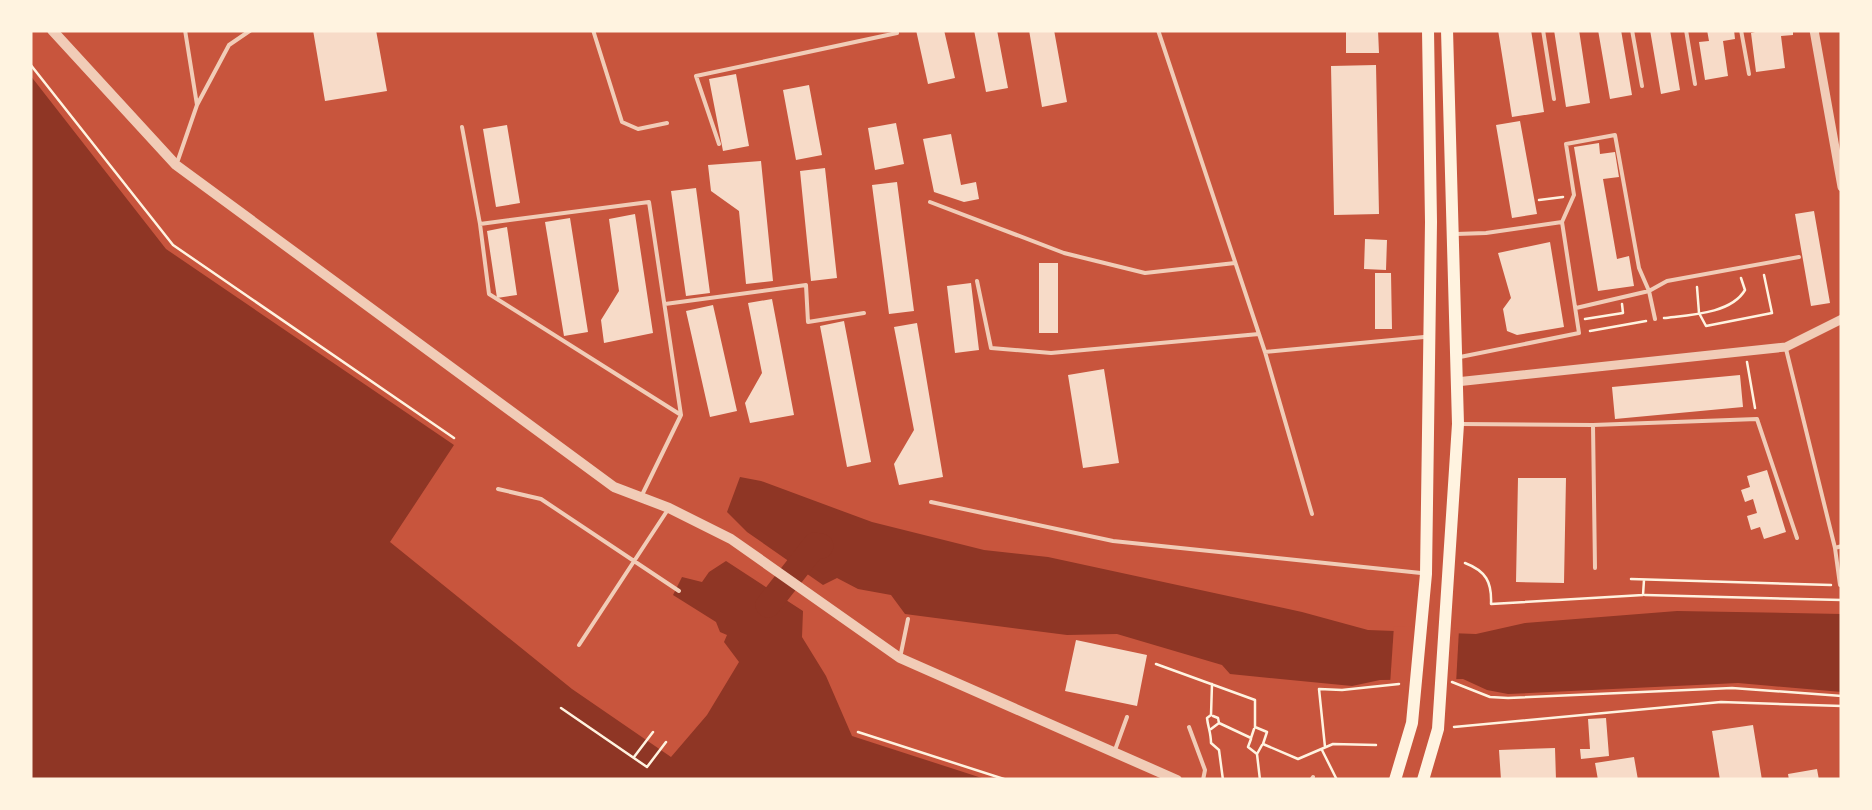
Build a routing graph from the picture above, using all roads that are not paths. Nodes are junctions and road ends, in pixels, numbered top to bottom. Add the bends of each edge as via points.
1 (52, 30) edge
2 (185, 30) edge
3 (251, 30) edge
4 (593, 30) edge
5 (896, 30) edge
6 (1158, 30) edge
7 (1428, 30) edge
8 (1447, 30) edge
9 (1543, 30) edge
10 (1632, 30) edge
11 (1686, 30) edge
12 (1741, 30) edge
13 (1814, 30) edge
14 (1749, 74) dead end
15 (1694, 84) dead end
16 (1642, 86) dead end
17 (1554, 99) dead end
18 (197, 105) junction
19 (667, 122) dead end
20 (462, 127) dead end
21 (719, 144) dead end
22 (176, 165) junction
23 (1842, 187) edge
24 (930, 202) dead end
25 (1562, 222) junction
26 (480, 224) junction
27 (1452, 234) junction
28 (1798, 257) dead end
29 (1235, 263) junction
30 (977, 281) dead end
31 (1649, 291) junction
32 (664, 304) junction
33 (1576, 308) junction
34 (864, 313) dead end
35 (1654, 319) road end
36 (1842, 319) edge
37 (1259, 334) junction
38 (1428, 336) junction
39 (1786, 347) junction
40 (1265, 352) junction
41 (1455, 358) junction
42 (1456, 382) junction
43 (682, 415) junction
44 (1458, 424) junction
45 (1592, 425) junction
46 (498, 489) dead end
47 (641, 497) junction
48 (931, 502) dead end
49 (668, 508) junction
50 (1312, 514) dead end
51 (1797, 538) dead end
52 (1842, 546) edge
53 (1835, 548) junction
54 (633, 560) junction
55 (1595, 568) dead end
56 (1426, 574) junction
57 (1840, 586) edge
58 (679, 591) dead end
59 (908, 620) dead end
60 (579, 644) dead end
61 (900, 658) junction
62 (1127, 717) dead end
63 (1189, 727) dead end
64 (1114, 754) junction
65 (1177, 780) edge
66 (1202, 780) edge
67 (1395, 780) edge
68 (1423, 780) edge

1 - 22 street
2 - 18 lane
3 - 18 lane via 230,45
4 - 19 lane via 622,122 638,129
5 - 21 lane via 696,76
6 - 29 lane
7 - 38 main road
8 - 27 main road
9 - 17 lane
10 - 16 lane
11 - 15 lane
12 - 14 lane
13 - 23 street
18 - 22 lane
20 - 26 lane
22 - 47 street via 614,487
24 - 29 lane via 1064,253 1145,273
25 - 27 lane
25 - 31 lane via 1574,195 1566,144 1615,134
25 - 33 lane
26 - 32 lane via 649,202
26 - 43 lane via 490,294
27 - 41 main road
28 - 31 lane via 1667,281
29 - 37 lane
30 - 37 lane via 991,348 1051,353
31 - 33 lane
31 - 35 lane
32 - 34 lane via 806,286 808,322
32 - 43 lane
33 - 41 lane via 1578,333
36 - 39 street
37 - 40 lane
38 - 40 lane
38 - 56 main road
39 - 42 street
39 - 53 lane
40 - 50 lane
41 - 42 main road
42 - 44 main road
43 - 47 lane
44 - 45 lane
44 - 68 main road via 1446,684
45 - 51 lane via 1757,420
45 - 55 lane
46 - 54 lane via 542,499
47 - 49 street
48 - 56 lane via 1113,541
49 - 54 lane
49 - 61 street via 745,548
52 - 53 lane
53 - 57 lane
54 - 58 lane
54 - 60 lane
56 - 67 main road via 1412,722
59 - 61 lane
61 - 64 street
62 - 64 lane
63 - 66 lane via 1206,770
64 - 65 street

